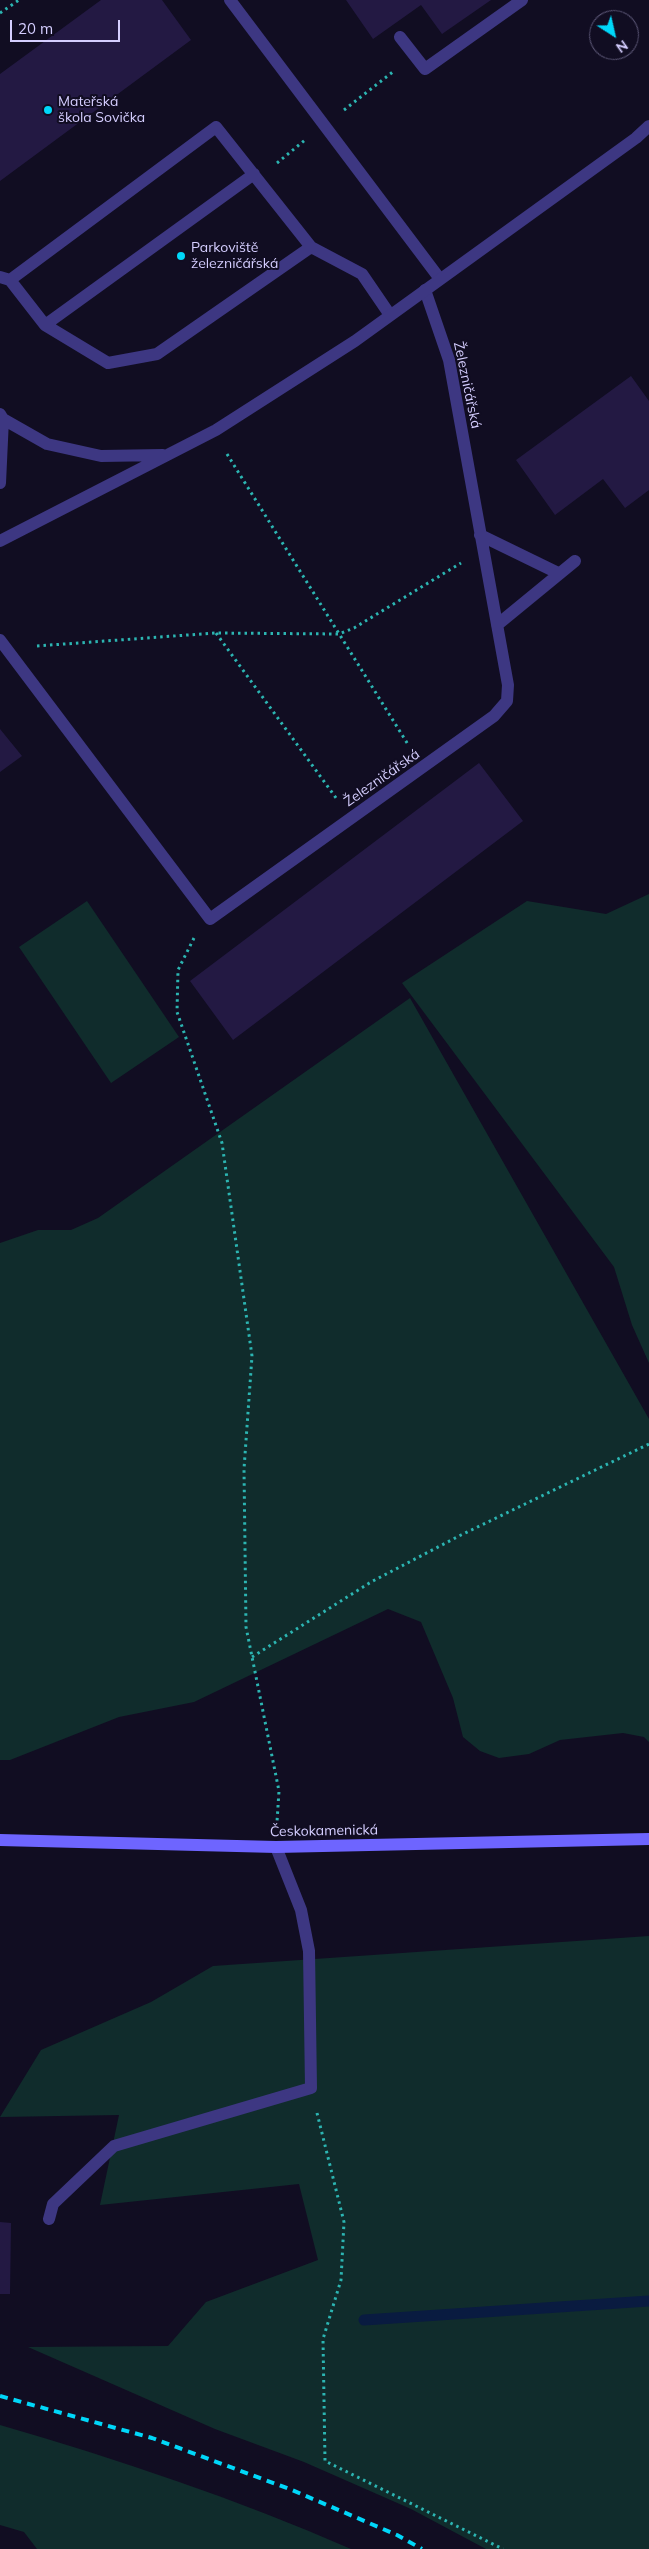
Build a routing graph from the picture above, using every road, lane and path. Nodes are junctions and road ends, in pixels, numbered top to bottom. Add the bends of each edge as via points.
1 (19, 0) edge
2 (230, 0) edge
3 (522, 0) edge
4 (0, 13) edge
5 (400, 37) dead end
6 (649, 126) edge
7 (254, 174) junction
8 (311, 247) junction
9 (5, 278) edge
10 (440, 279) junction
11 (425, 290) junction
12 (390, 315) junction
13 (45, 325) junction
14 (2, 417) edge
15 (225, 451) dead end
16 (167, 455) junction
17 (0, 483) edge
18 (480, 535) junction
19 (0, 541) edge
20 (482, 549) junction
21 (575, 561) dead end
22 (558, 573) junction
23 (497, 625) junction
24 (215, 633) junction
25 (339, 634) junction
26 (1, 642) edge
27 (32, 646) dead end
28 (422, 767) junction
29 (351, 818) junction
30 (210, 919) junction
31 (649, 1444) edge
32 (252, 1657) junction
33 (649, 1839) edge
34 (0, 1840) edge
35 (276, 1847) junction
36 (311, 2088) junction
37 (49, 2219) dead end
38 (504, 2549) edge

1 - 4 path
2 - 10 street
3 - 5 street via 425,69
6 - 10 street
7 - 8 street
7 - 9 street via 216,127
7 - 13 street
8 - 12 street via 362,274
8 - 13 street via 157,354 108,363
9 - 13 street
10 - 11 street
11 - 12 street
11 - 18 street, Železničářská via 449,360
12 - 16 street via 216,430
14 - 16 street via 47,444 101,456
14 - 17 street
15 - 25 path
16 - 19 street
18 - 20 street, Železničářská
18 - 22 street
20 - 23 street, Železničářská
20 - 25 path via 354,628
21 - 22 street
22 - 23 street
23 - 28 street, Železničářská via 508,685 506,701 494,716
24 - 25 path
24 - 27 path
24 - 29 path
25 - 28 path
26 - 30 street
28 - 29 street, Železničářská
29 - 30 street, Železničářská
30 - 32 path via 190,942 178,970 178,1012 222,1143 252,1356 244,1469 246,1627
31 - 32 path via 372,1582
32 - 35 path via 279,1791
33 - 35 street, Českokamenická
34 - 35 street, Českokamenická
35 - 36 street via 301,1910 309,1951
36 - 37 street via 114,2146 53,2204
36 - 38 path via 344,2222 341,2280 323,2339 325,2461

